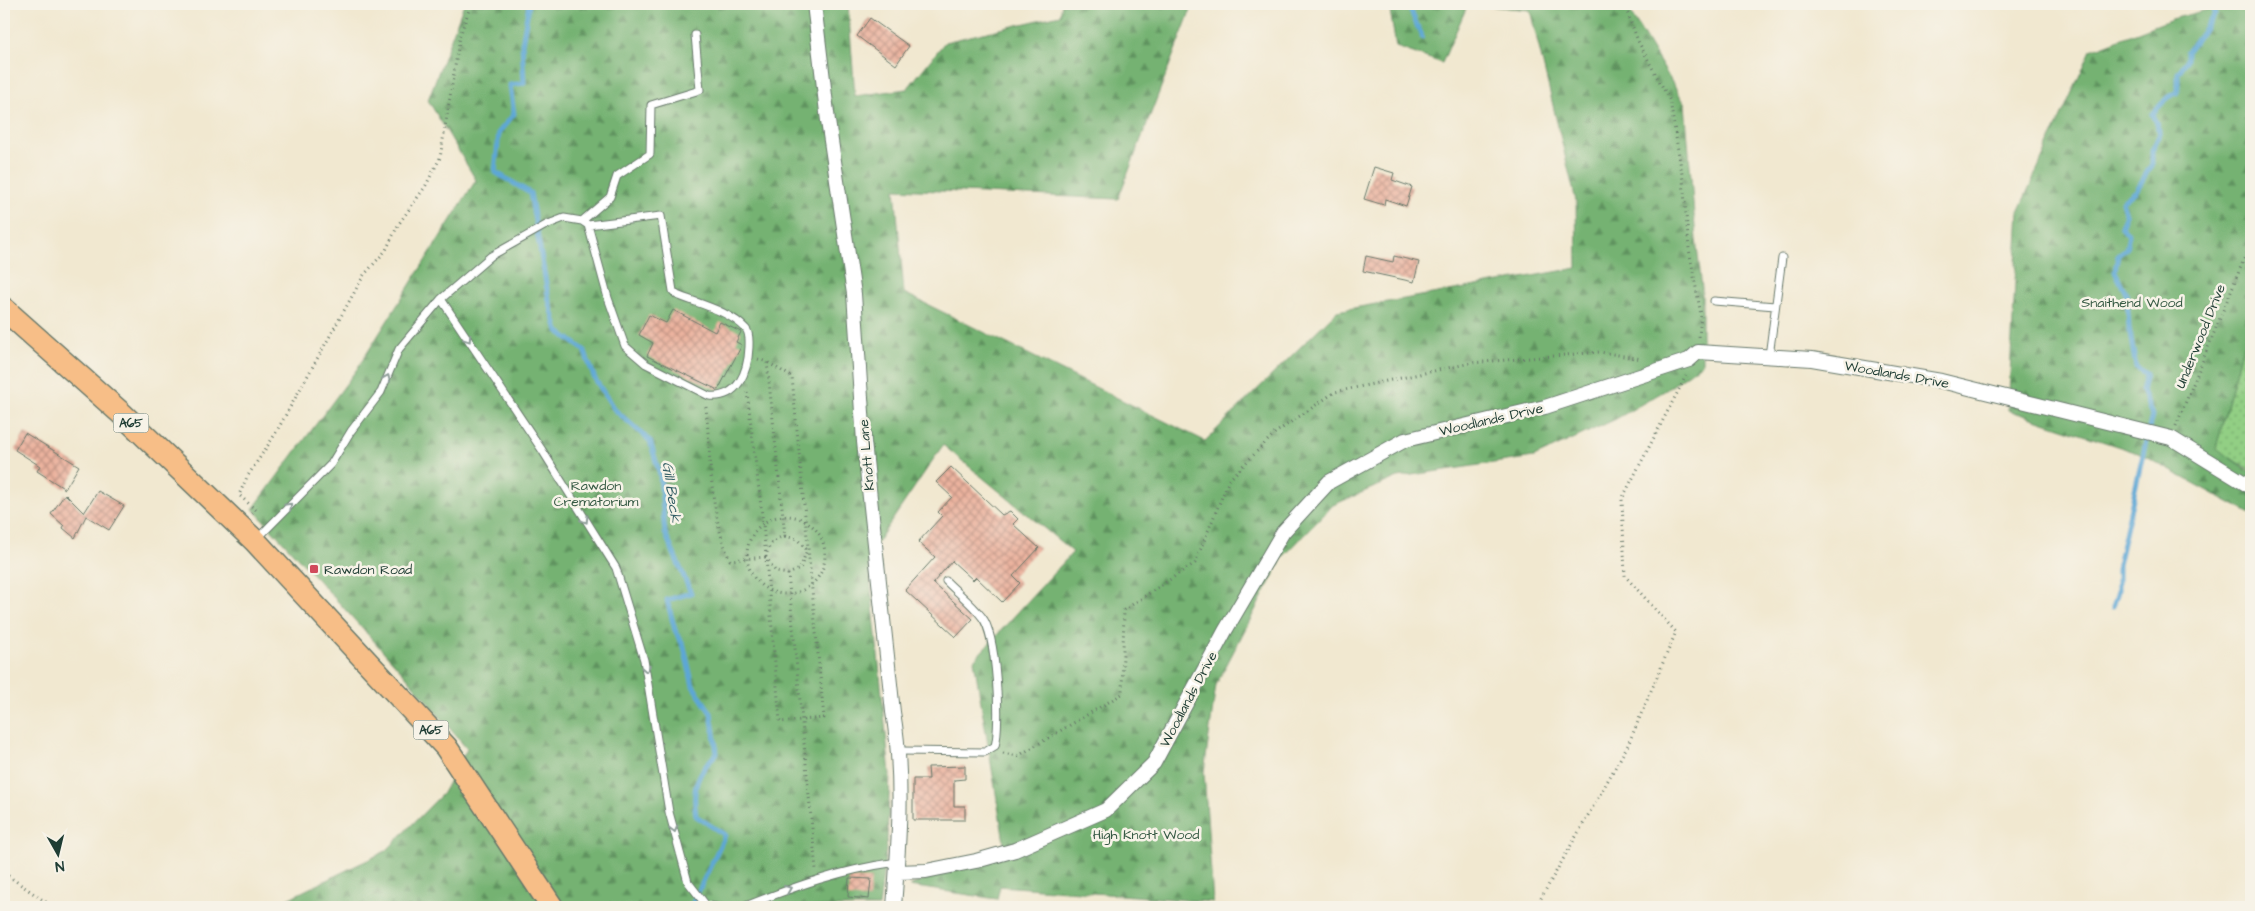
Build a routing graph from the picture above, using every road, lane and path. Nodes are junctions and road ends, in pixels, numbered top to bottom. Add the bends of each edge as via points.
1 (471, 4) edge
2 (814, 4) edge
3 (1624, 4) edge
4 (695, 35) dead end
5 (585, 223) junction
6 (2251, 242) edge
7 (1782, 258) dead end
8 (441, 299) junction
9 (1714, 301) dead end
10 (1775, 306) junction
11 (4, 309) edge
12 (1698, 352) junction
13 (1769, 356) junction
14 (748, 357) junction
15 (767, 362) junction
16 (744, 374) junction
17 (705, 394) junction
18 (2165, 437) junction
19 (2251, 487) edge
20 (784, 516) junction
21 (804, 519) junction
22 (763, 523) junction
23 (247, 533) junction
24 (785, 536) junction
25 (807, 550) junction
26 (766, 557) junction
27 (747, 559) junction
28 (788, 574) junction
29 (946, 581) dead end
30 (811, 585) junction
31 (769, 590) junction
32 (789, 594) junction
33 (802, 720) junction
34 (900, 751) junction
35 (897, 867) junction
36 (4, 872) edge
37 (817, 879) junction
38 (53, 907) edge
39 (552, 907) edge
40 (716, 907) edge
41 (743, 907) edge
42 (894, 907) edge
43 (1536, 907) edge

1 - 23 path via 460,36 440,158 386,250 364,275 274,436 246,477 239,495 256,510
2 - 34 street, Knott Lane via 854,294 864,442
3 - 12 path via 1638,41 1670,101 1701,315
4 - 5 lane via 700,90 651,104 650,154 617,176 610,197
5 - 8 lane via 564,218 546,225 491,256
5 - 14 lane via 661,216 673,292 720,312 744,327 749,337
5 - 17 lane via 625,346 646,364
6 - 18 path, Underwood Drive
7 - 10 lane
23 -> 8 lane via 331,464 381,392 399,349
8 -> 40 lane via 616,568 644,660 669,812 688,882 706,905
9 - 10 lane
10 - 13 lane
11 - 23 main road, A65 via 122,414
12 - 13 street, Woodlands Drive
12 - 35 street, Woodlands Drive via 1689,360 1545,407 1405,440 1329,482 1283,532 1220,639 1154,763 1106,810 1015,850 976,861 926,871
12 - 43 path via 1622,499 1625,576 1676,632 1628,745
13 - 18 street, Woodlands Drive via 1812,359 1941,381
14 - 15 path
14 - 16 lane
15 - 20 path
15 - 21 path via 792,376
16 - 17 lane via 739,385 728,393 718,397
16 - 22 path
17 - 27 path via 717,526 730,560
18 - 19 street, Woodlands Drive
20 - 21 path
20 - 22 path
20 - 24 path
21 - 25 path
21 - 30 path via 815,527 826,551 820,576
22 - 26 path
22 - 27 path via 749,542
23 - 39 main road, A65 via 446,747
24 - 25 path via 797,540
24 - 26 path via 770,545
25 - 28 path via 800,569
25 - 30 path
26 - 27 path
26 - 28 path via 776,572
26 - 31 path
27 - 31 path via 754,578
28 - 32 path
29 - 34 lane via 983,617 992,636 995,746 985,752
30 - 32 path
30 - 33 path via 824,718
31 - 32 path
31 - 33 path via 780,722
32 - 33 path
33 - 37 path
34 - 35 street, Knott Lane
35 - 37 lane via 871,866
35 - 42 street, Knott Lane
36 - 38 path
41 -> 37 lane

